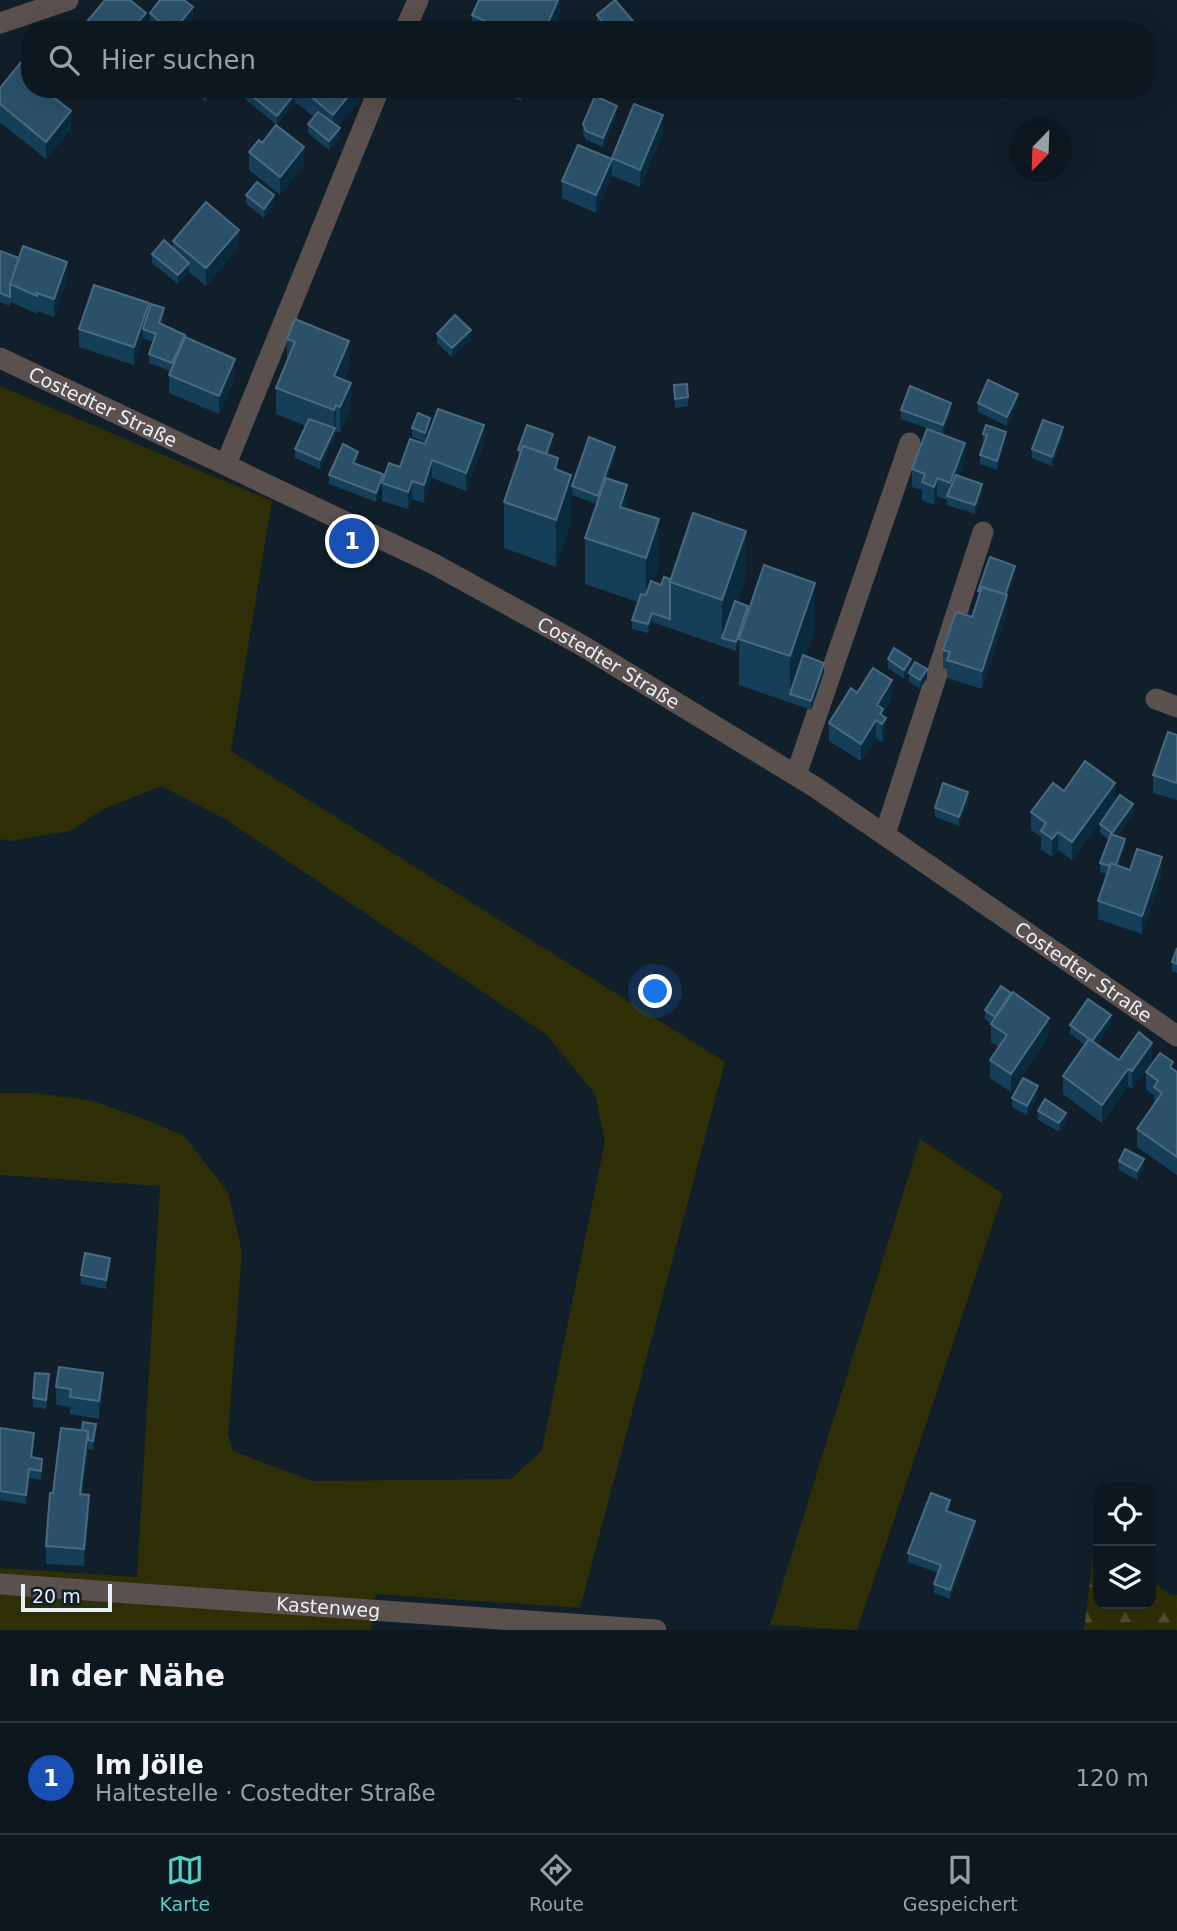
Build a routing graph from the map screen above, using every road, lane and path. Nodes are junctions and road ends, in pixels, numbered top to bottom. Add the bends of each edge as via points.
1 (68, 0) edge
2 (418, 0) edge
3 (409, 21) edge
4 (0, 23) edge
5 (375, 98) edge
6 (0, 358) edge
7 (910, 443) dead end
8 (226, 464) junction
9 (983, 533) dead end
10 (1156, 699) dead end
11 (1177, 707) edge
12 (796, 775) junction
13 (885, 834) junction
14 (1177, 1036) edge
15 (0, 1584) edge
16 (656, 1630) edge

1 - 4 street
2 - 3 street
5 - 8 street
6 - 8 street, Costedter Straße
7 - 12 street
8 - 12 street, Costedter Straße via 432,563 583,646
9 - 13 street
10 - 11 street
12 - 13 street, Costedter Straße
13 - 14 street, Costedter Straße
15 - 16 street, Kastenweg

